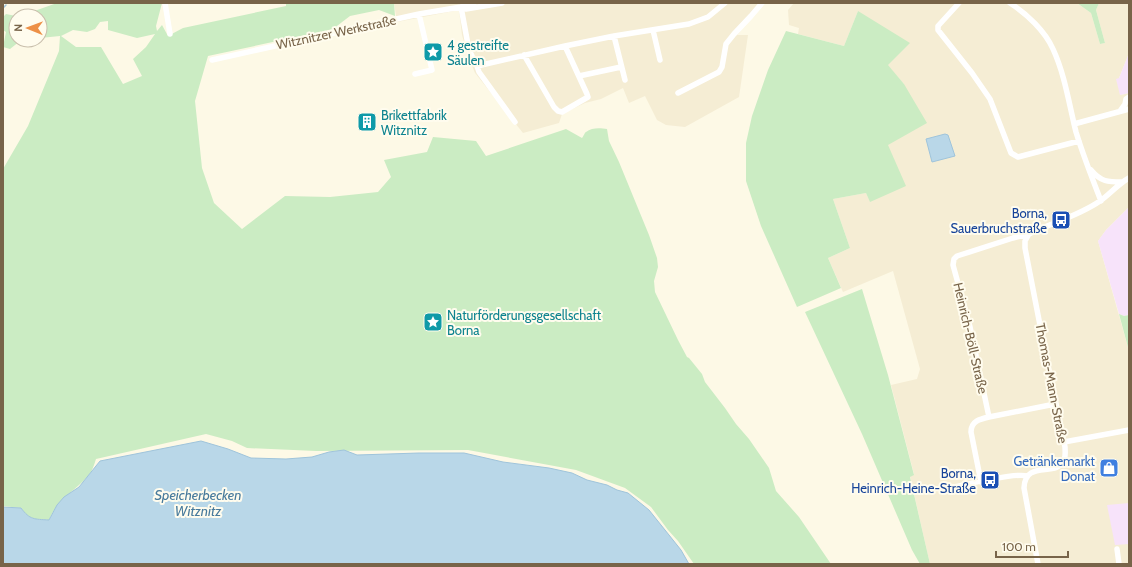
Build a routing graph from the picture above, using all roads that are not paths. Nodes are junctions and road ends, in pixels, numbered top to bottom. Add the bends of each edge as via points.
1 (166, 3) edge
2 (474, 3) edge
3 (502, 3) edge
4 (725, 3) edge
5 (762, 3) edge
6 (959, 3) edge
7 (1010, 3) edge
8 (461, 7) junction
9 (419, 14) junction
10 (653, 30) junction
11 (170, 34) dead end
12 (614, 36) junction
13 (565, 46) junction
14 (524, 55) junction
15 (212, 60) dead end
16 (660, 60) dead end
17 (477, 66) junction
18 (622, 67) junction
19 (415, 74) dead end
20 (579, 76) junction
21 (624, 80) dead end
22 (678, 93) dead end
23 (1129, 97) edge
24 (1129, 109) edge
25 (1120, 111) junction
26 (516, 122) dead end
27 (1074, 124) junction
28 (1079, 141) junction
29 (1088, 168) junction
30 (1129, 178) edge
31 (1122, 182) junction
32 (1101, 201) junction
33 (1028, 234) junction
34 (1055, 404) junction
35 (989, 417) junction
36 (1129, 430) edge
37 (1064, 442) junction
38 (1027, 476) junction
39 (981, 482) junction
40 (950, 488) dead end
41 (1117, 549) dead end
42 (1038, 564) edge
43 (1119, 564) edge

1 - 11 street
2 - 8 street, Witznitzer Werkstraße
3 - 8 street, Witznitzer Werkstraße via 466,9
4 - 10 street via 700,21
5 - 22 street via 726,44 719,72
6 - 28 street via 938,26 938,30 990,99 1010,153 1018,157
7 - 27 street via 1031,20 1053,49
8 - 9 street, Witznitzer Werkstraße
8 - 17 street via 469,50
9 - 15 street, Witznitzer Werkstraße
9 - 19 street via 432,70
10 - 12 street
10 - 16 street
12 - 13 street
12 - 18 street
13 - 14 street
13 - 20 street
14 - 17 street
14 - 20 street via 558,111 562,112 588,97
17 - 26 street
18 - 20 street
18 - 21 street
23 - 25 street
24 - 25 street
25 - 27 street
27 - 28 street
28 - 29 street
29 - 31 street via 1102,180
29 - 32 street
30 - 31 street
31 - 32 street
32 - 33 street via 1082,212
33 - 34 street, Thomas-Mann-Straße via 1025,248
33 - 35 street, Heinrich-Böll-Straße via 954,259 953,265 970,326
34 - 35 street
34 - 37 street, Thomas-Mann-Straße
35 - 39 street via 976,421 971,427
36 - 37 street
37 - 38 street, Thomas-Mann-Straße via 1065,454 1061,465
38 - 39 street, Thomas-Mann-Straße via 1013,475
38 - 42 street via 1024,488
39 - 40 street, Thomas-Mann-Straße
41 - 43 street

